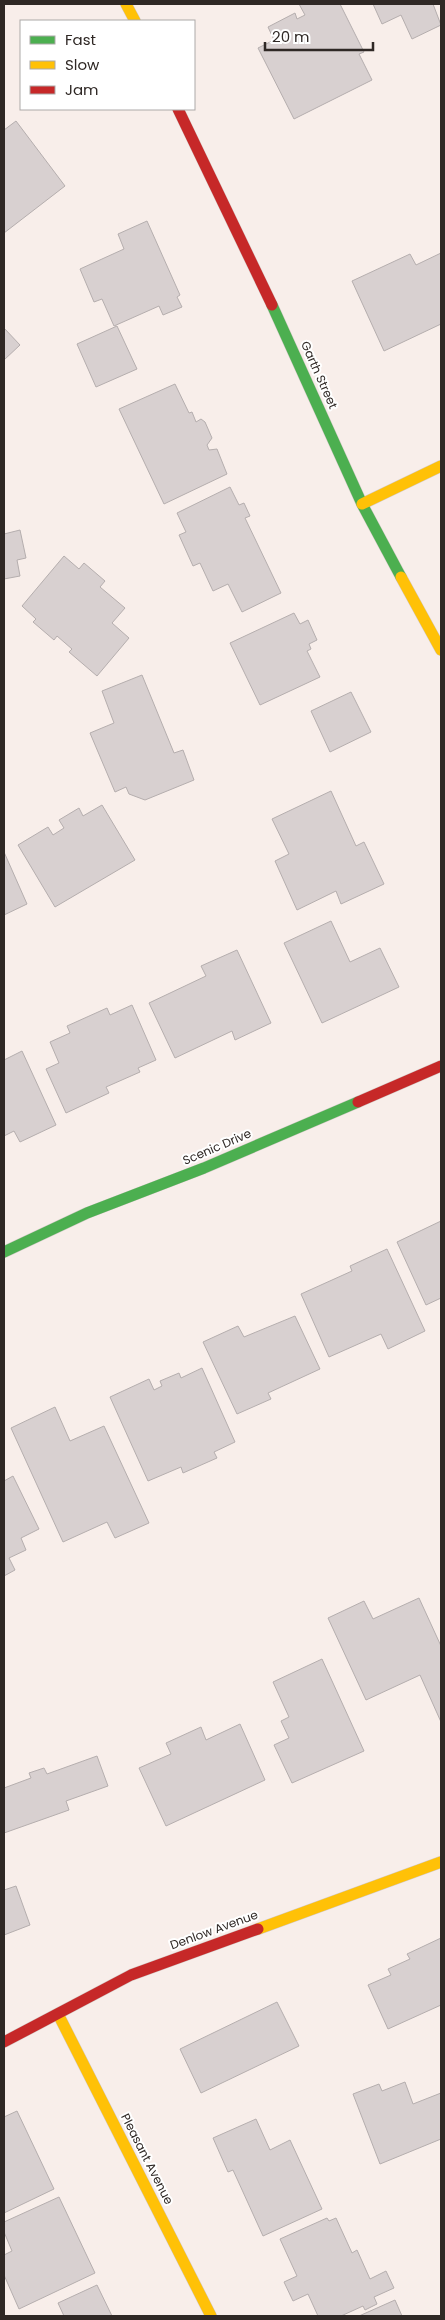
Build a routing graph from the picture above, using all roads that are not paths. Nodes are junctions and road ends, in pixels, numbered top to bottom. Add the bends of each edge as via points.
1 (126, 4) edge
2 (134, 20) edge
3 (178, 110) edge
4 (441, 466) edge
5 (362, 504) junction
6 (441, 650) edge
7 (441, 1066) edge
8 (4, 1252) edge
9 (441, 1862) edge
10 (58, 2014) junction
11 (4, 2042) edge
12 (211, 2316) edge

1 - 2 street
3 - 5 street, Garth Street
4 - 5 street
5 - 6 street, Garth Street
7 - 8 street, Scenic Drive via 204,1168 87,1213
9 - 10 street, Denlow Avenue via 131,1975
10 - 11 street, Denlow Avenue
10 - 12 street, Pleasant Avenue

